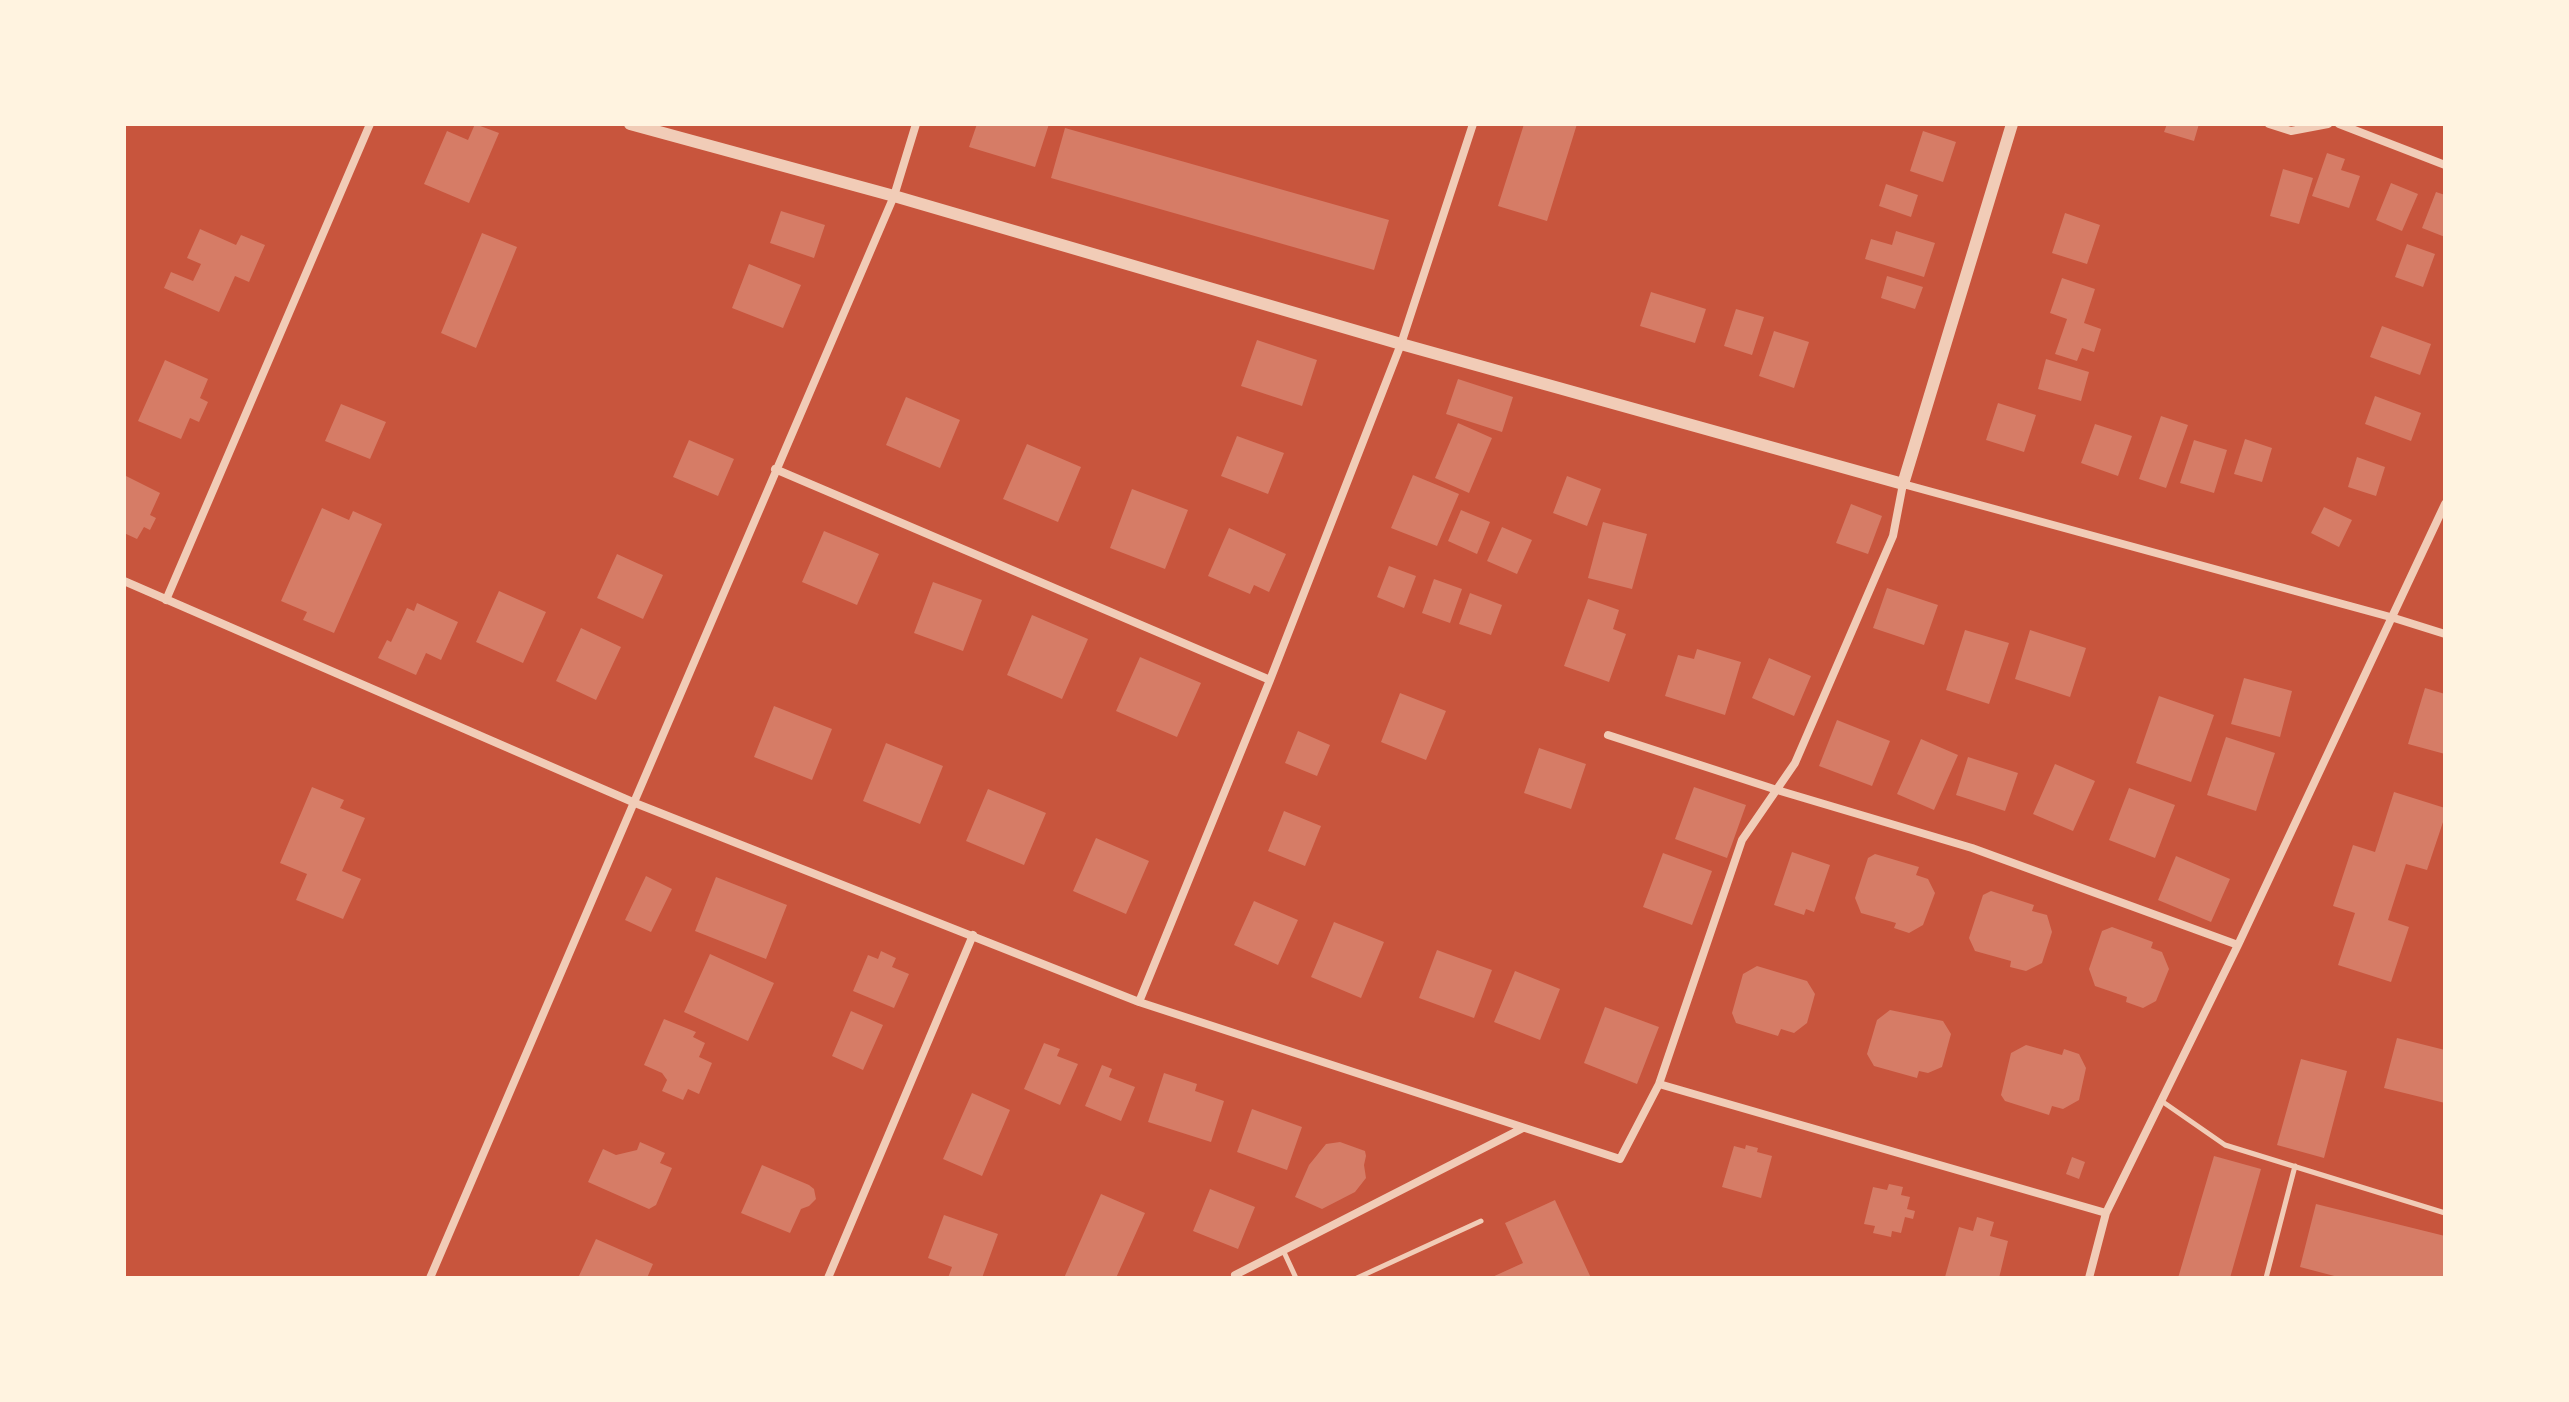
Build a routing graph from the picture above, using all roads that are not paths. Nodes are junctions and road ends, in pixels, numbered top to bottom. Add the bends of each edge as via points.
1 (370, 124) edge
2 (630, 124) edge
3 (916, 124) edge
4 (1473, 124) edge
5 (2012, 124) edge
6 (2269, 124) edge
7 (2328, 124) edge
8 (2339, 124) edge
9 (2445, 165) edge
10 (894, 196) junction
11 (1401, 344) junction
12 (775, 469) junction
13 (1903, 484) junction
14 (2445, 504) edge
15 (124, 581) edge
16 (166, 600) junction
17 (2394, 618) junction
18 (2445, 634) edge
19 (1270, 680) junction
20 (1608, 735) dead end
21 (1777, 790) junction
22 (635, 803) junction
23 (973, 935) junction
24 (2238, 945) junction
25 (1139, 1002) junction
26 (1659, 1084) junction
27 (2163, 1102) junction
28 (1523, 1128) junction
29 (2295, 1166) junction
30 (2106, 1213) junction
31 (2445, 1213) edge
32 (1481, 1221) dead end
33 (1282, 1250) junction
34 (1235, 1275) dead end
35 (430, 1278) edge
36 (828, 1278) edge
37 (1296, 1278) edge
38 (1357, 1278) edge
39 (2089, 1278) edge
40 (2266, 1278) edge

1 - 16 street
2 - 10 street
3 - 10 street
4 - 11 street
5 - 13 street
6 - 7 street via 2291,131
8 - 9 street
10 - 11 street
10 - 12 street
11 - 13 street
11 - 19 street
12 - 19 street
12 - 22 street
13 - 17 street
13 - 21 street via 1893,536 1795,763
14 - 17 street
15 - 16 street
16 - 22 street
17 - 18 street
17 - 24 street
19 - 25 street
20 - 21 street
21 - 24 street via 1972,848
21 - 26 street via 1742,840
22 - 23 street
22 - 35 street
23 - 25 street
23 - 36 street
24 - 27 street
25 - 28 street
26 - 28 street via 1620,1159
26 - 30 street
27 - 29 lane via 2225,1145
27 - 30 street
28 - 33 street
29 - 31 lane
29 - 40 lane
30 - 39 street
32 - 38 lane
33 - 34 street
33 - 37 lane

